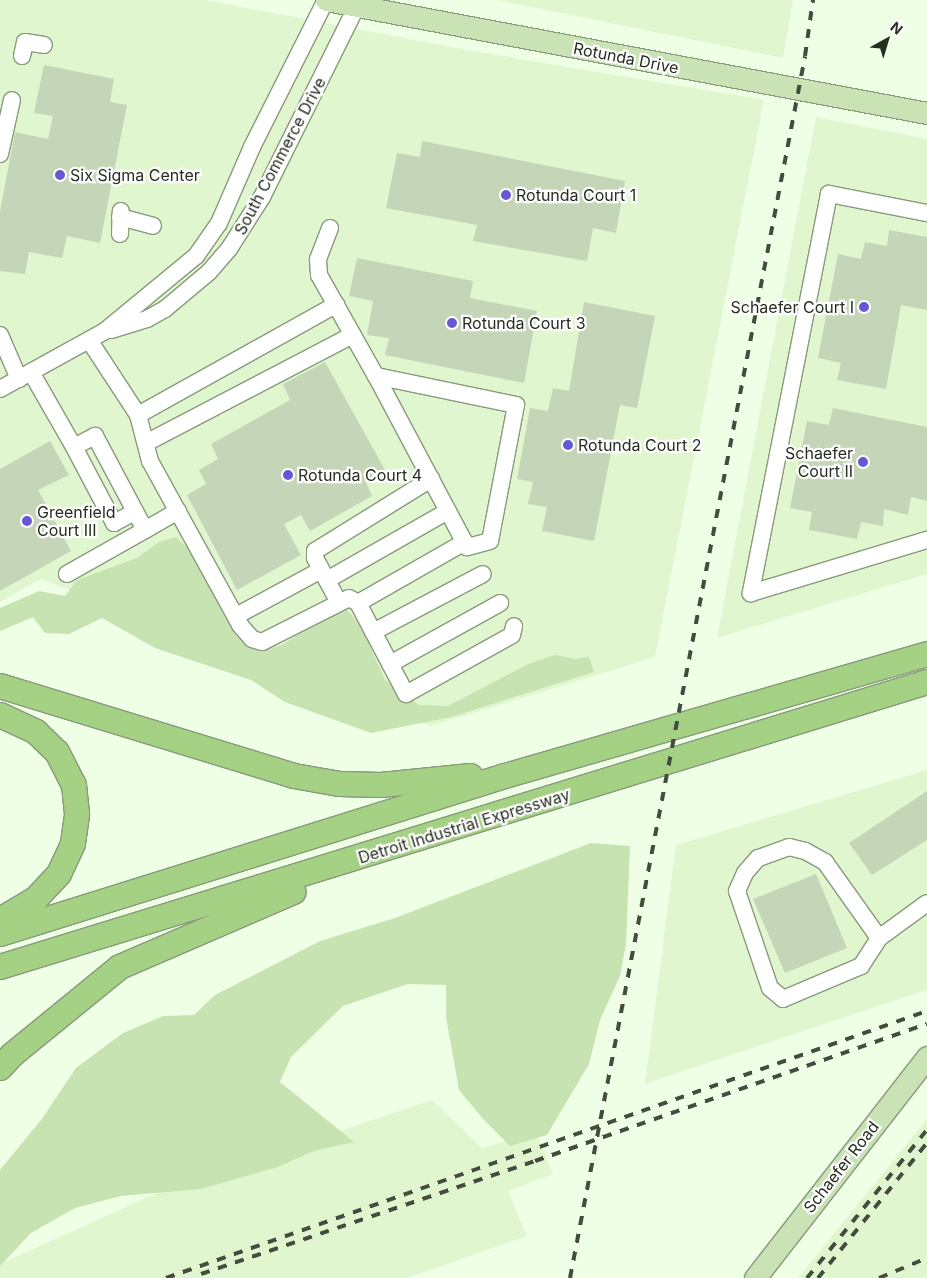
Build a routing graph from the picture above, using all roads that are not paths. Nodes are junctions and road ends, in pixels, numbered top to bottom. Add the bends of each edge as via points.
1 (326, 0) edge
2 (359, 3) edge
3 (44, 45) dead end
4 (22, 56) dead end
5 (12, 100) dead end
6 (927, 113) edge
7 (0, 154) edge
8 (927, 213) edge
9 (153, 226) dead end
10 (330, 228) dead end
11 (120, 234) dead end
12 (336, 305) junction
13 (106, 331) junction
14 (0, 335) edge
15 (353, 335) junction
16 (89, 340) junction
17 (25, 375) junction
18 (376, 376) junction
19 (0, 389) edge
20 (138, 415) junction
21 (146, 443) junction
22 (74, 447) junction
23 (431, 479) junction
24 (448, 511) junction
25 (135, 512) junction
26 (178, 512) junction
27 (145, 530) junction
28 (927, 540) edge
29 (465, 542) junction
30 (67, 574) dead end
31 (483, 574) dead end
32 (324, 575) junction
33 (338, 601) junction
34 (358, 602) junction
35 (500, 603) dead end
36 (236, 616) junction
37 (514, 626) dead end
38 (373, 632) junction
39 (927, 654) edge
40 (390, 664) junction
41 (927, 682) edge
42 (0, 686) edge
43 (0, 716) edge
44 (505, 776) junction
45 (399, 846) junction
46 (927, 904) edge
47 (0, 920) edge
48 (0, 934) edge
49 (879, 938) junction
50 (0, 967) edge
51 (927, 1057) edge
52 (0, 1068) edge
53 (755, 1278) edge

1 - 2 main road, Rotunda Drive
1 - 13 street, South Commerce Drive via 252,147 226,211 208,240 186,266
2 - 6 main road, Rotunda Drive
2 - 13 street, South Commerce Drive via 262,197 229,249 209,272 165,309 126,327
3 - 4 street via 25,42
5 - 7 street
8 - 28 street via 829,194 751,593
9 - 11 street via 121,214
10 - 12 street via 318,260 319,275
12 - 15 street
12 - 20 street
13 - 16 street, South Commerce Drive
14 - 17 street
15 - 18 street
15 - 21 street
16 - 17 street, South Commerce Drive
16 - 20 street
17 - 19 street, South Commerce Drive
17 - 22 street
18 - 23 street
18 - 29 street via 516,405 490,541 467,547
20 - 21 street
21 - 26 street via 150,461
22 - 25 street via 95,436
22 - 25 street via 114,523
23 - 24 street
23 - 32 street via 320,546 315,558
24 - 29 street
24 - 32 street
25 - 27 street
26 - 27 street
26 - 36 street
27 - 30 street
29 - 34 street
31 - 38 street
32 - 33 street
32 - 36 street
33 - 34 street via 349,598
33 - 36 street via 262,642 252,639
34 - 38 street
35 - 40 street
37 - 40 street via 512,635 406,694
38 - 40 street
39 - 44 highway
41 - 45 highway, Detroit Industrial Expressway
42 - 44 highway via 294,776 340,784 381,785 470,776
43 - 47 highway via 36,732 57,752 74,785 77,815 73,844 60,874 37,898
44 - 48 highway
45 - 50 highway, Detroit Industrial Expressway
45 - 52 highway via 120,968
46 - 49 street
49 - 49 street via 861,966 783,999 770,988 737,891 745,872 758,858 789,847 805,851 826,862
51 - 53 main road, Schaefer Road

